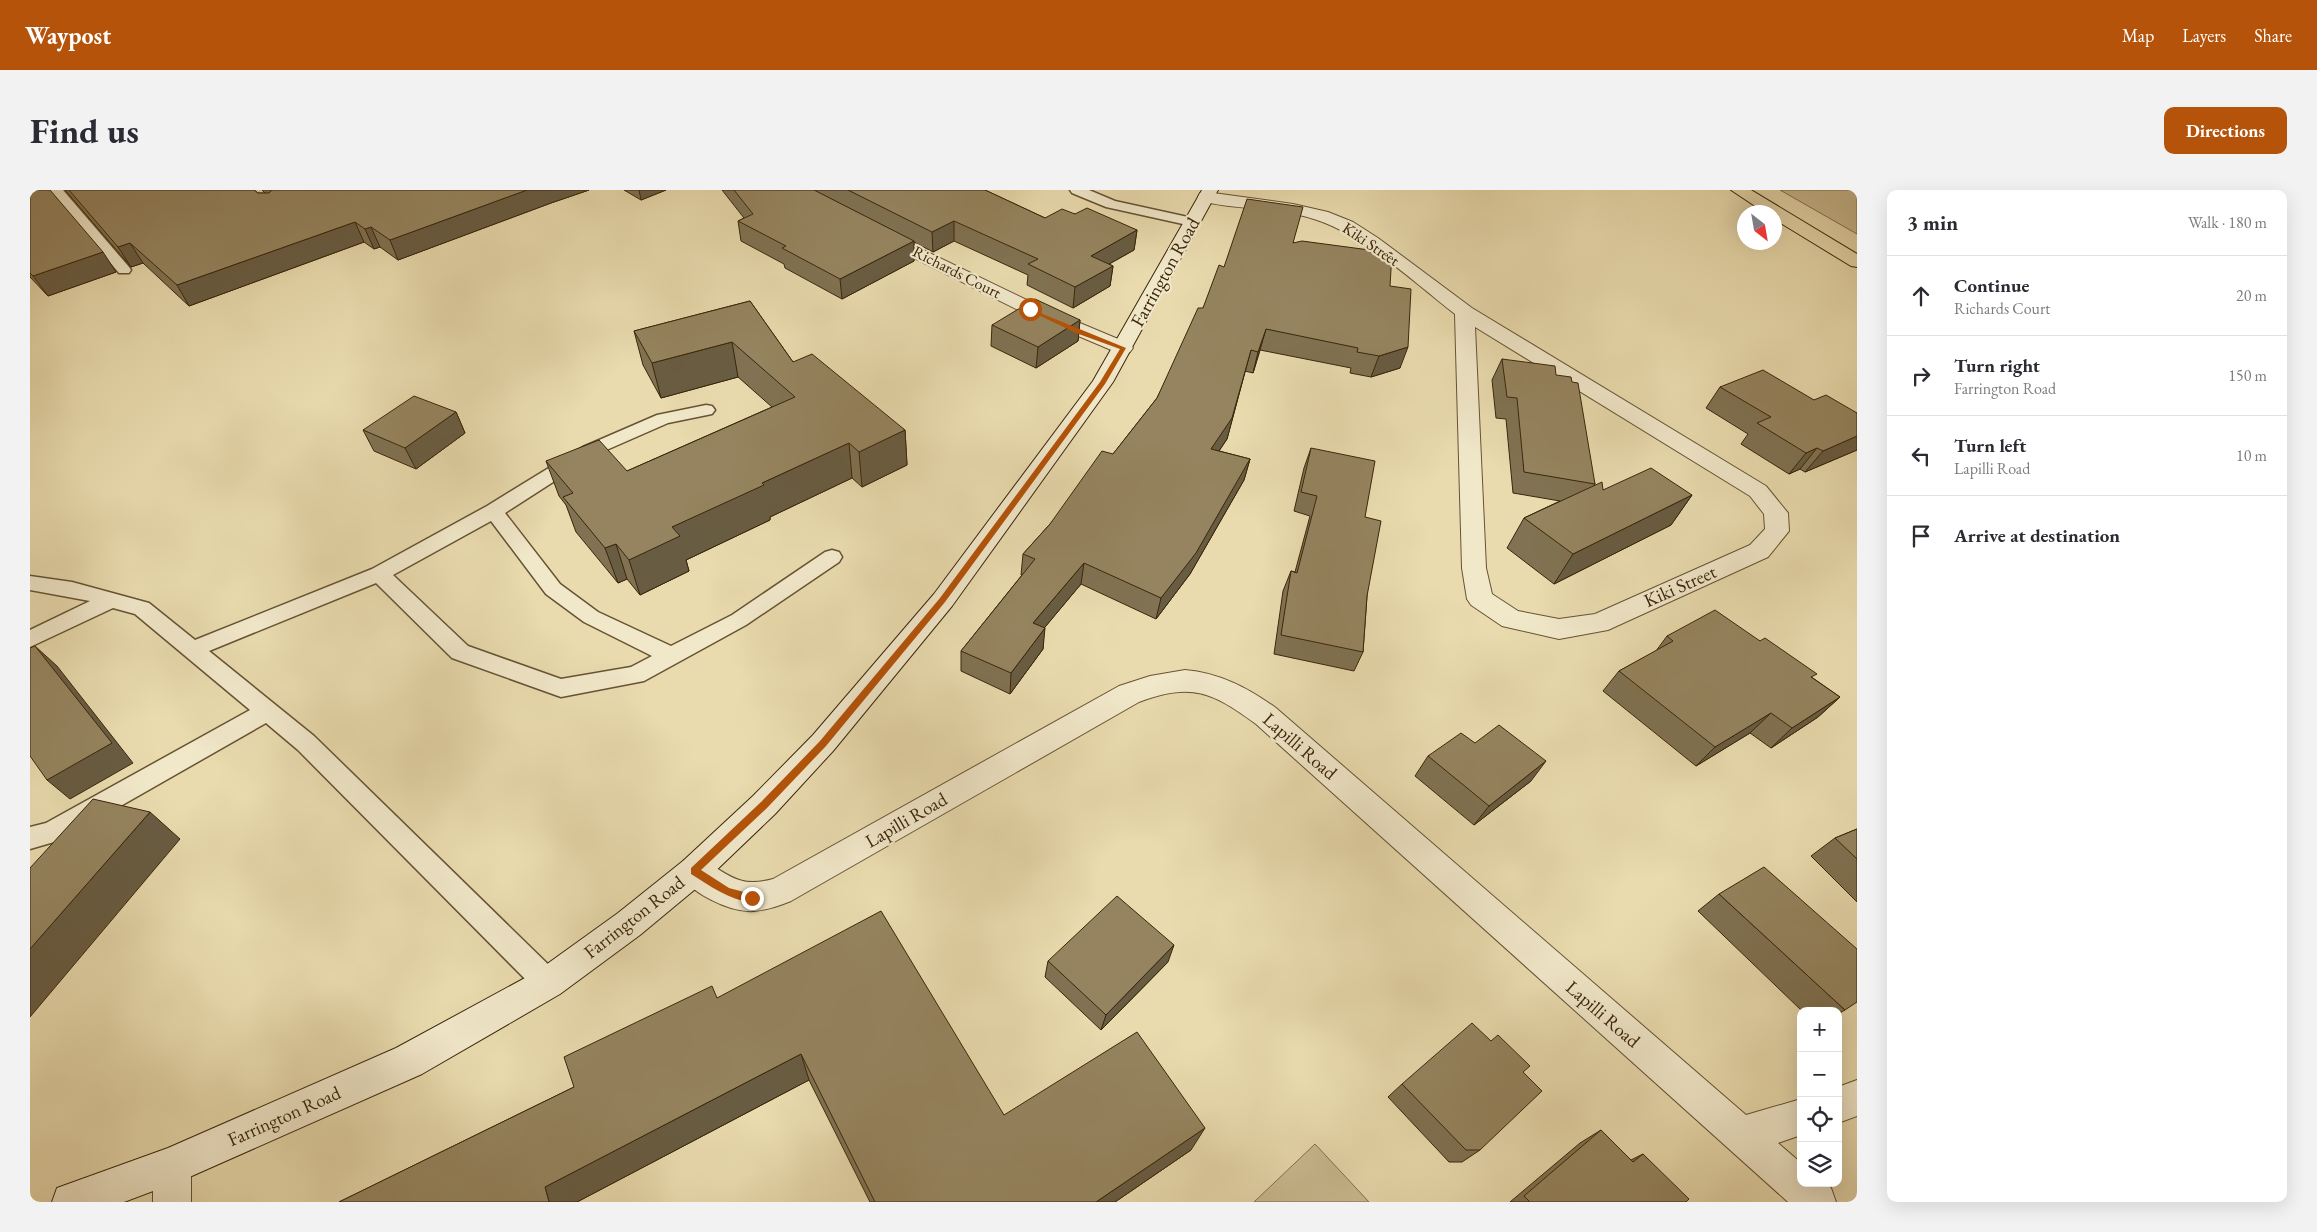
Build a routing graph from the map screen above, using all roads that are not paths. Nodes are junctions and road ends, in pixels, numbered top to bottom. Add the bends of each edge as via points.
1 (56, 190) edge
2 (1077, 190) edge
3 (1739, 190) edge
4 (1208, 194) edge
5 (1192, 222) junction
6 (864, 225) edge
7 (1857, 262) edge
8 (124, 270) dead end
9 (1465, 312) junction
10 (1123, 348) junction
11 (706, 410) dead end
12 (494, 511) junction
13 (832, 557) dead end
14 (379, 574) junction
15 (30, 582) edge
16 (111, 600) junction
17 (30, 639) edge
18 (191, 650) junction
19 (670, 656) junction
20 (266, 712) junction
21 (30, 838) edge
22 (694, 871) junction
23 (548, 983) junction
24 (1857, 1098) edge
25 (1842, 1103) edge
26 (1797, 1118) edge
27 (1742, 1135) junction
28 (172, 1166) junction
29 (71, 1202) edge
30 (172, 1202) edge
31 (1816, 1202) edge

1 - 8 lane
2 - 5 lane via 1111,204
3 - 7 highway
4 - 5 street, Farrington Road
4 - 9 street, Kiki Street via 1293,209 1333,220 1372,242
5 - 10 street, Farrington Road
6 - 10 street, Richards Court via 1078,332
9 - 9 street, Kiki Street via 1474,568 1480,599 1512,618 1559,630 1599,623 1759,551 1777,531 1776,513 1758,491
10 - 22 street, Farrington Road via 1103,382 942,600 823,743
11 - 12 lane via 663,419 589,451
12 - 14 lane
12 - 19 lane via 553,589 591,616
13 - 19 lane via 739,620
14 - 18 lane
14 - 19 lane via 460,652 561,688 636,676
15 - 16 lane
16 - 17 lane
16 - 18 lane via 142,608
18 - 20 lane
20 - 21 lane via 52,832
20 - 23 lane via 306,743
22 - 23 street, Farrington Road
22 - 27 street, Lapilli Road via 738,896 752,898 780,891 1129,694 1171,680 1213,685 1229,691 1266,716
23 - 28 street, Farrington Road via 410,1061
24 - 25 street
26 - 27 street
27 - 31 street, Lapilli Road
28 - 29 street, Farrington Road
28 - 30 street

